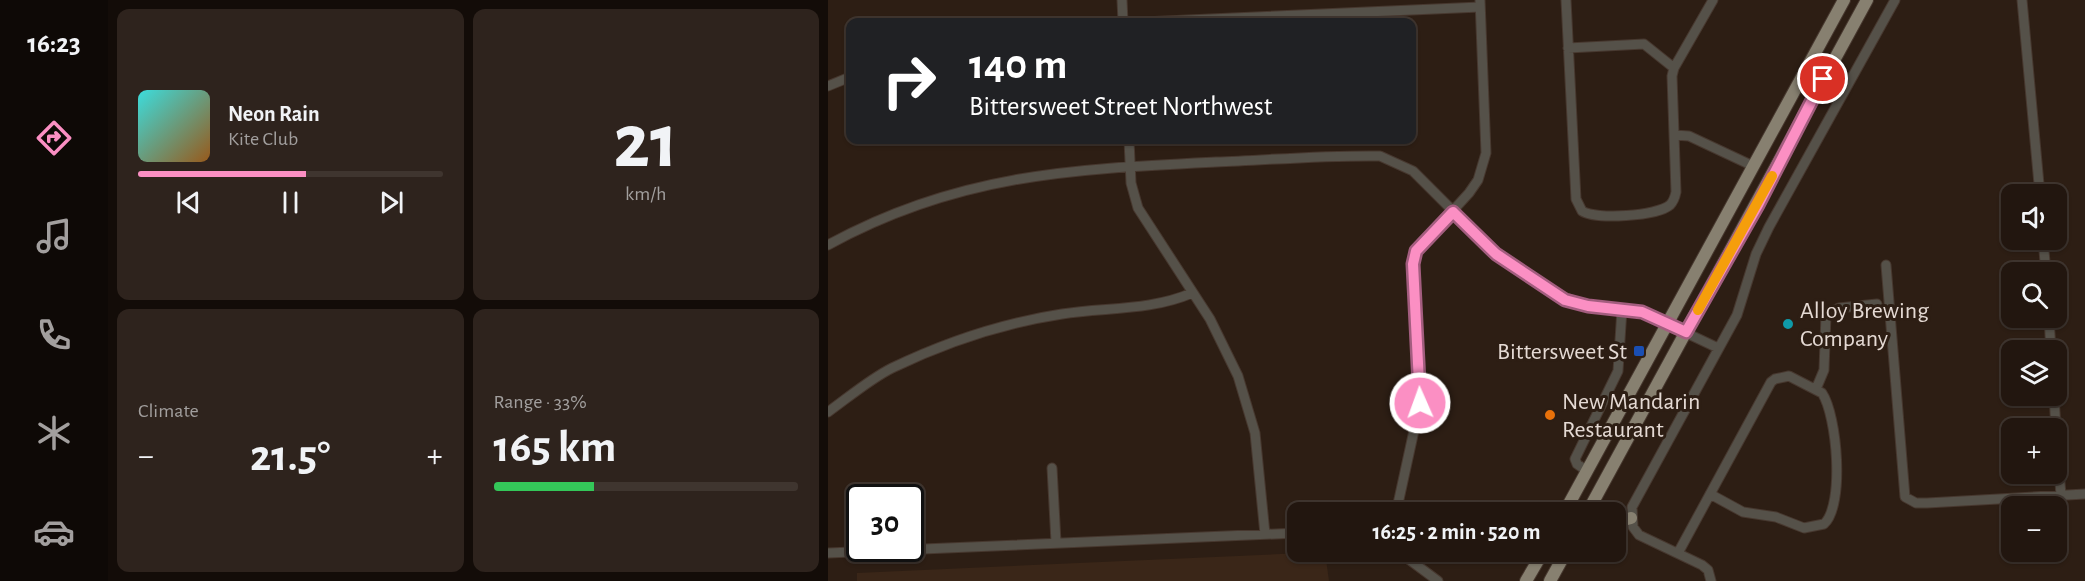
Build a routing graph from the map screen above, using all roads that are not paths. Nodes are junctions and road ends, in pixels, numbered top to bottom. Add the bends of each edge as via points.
1 (1122, 0) edge
2 (1566, 0) edge
3 (1713, 0) edge
4 (1845, 0) edge
5 (1867, 0) edge
6 (1895, 0) edge
7 (2022, 0) edge
8 (1480, 4) edge
9 (1123, 18) edge
10 (1218, 18) edge
11 (1568, 48) junction
12 (1674, 68) junction
13 (846, 79) edge
14 (828, 86) edge
15 (1674, 135) junction
16 (1129, 144) edge
17 (1753, 166) junction
18 (1130, 167) junction
19 (2039, 184) edge
20 (1453, 212) junction
21 (828, 245) edge
22 (1886, 265) dead end
23 (1192, 293) junction
24 (1877, 304) dead end
25 (1622, 309) junction
26 (1668, 323) junction
27 (1686, 332) junction
28 (1718, 348) junction
29 (1815, 389) junction
30 (828, 412) edge
31 (1052, 468) dead end
32 (1587, 471) junction
33 (2060, 484) edge
34 (1710, 494) junction
35 (2085, 494) edge
36 (2061, 495) junction
37 (1398, 502) edge
38 (1570, 502) edge
39 (1593, 502) edge
40 (1631, 518) junction
41 (1626, 519) edge
42 (1287, 533) edge
43 (1264, 534) junction
44 (1056, 542) junction
45 (828, 553) edge
46 (1678, 553) junction
47 (1412, 562) edge
48 (1536, 562) edge
49 (1560, 562) edge
50 (1438, 581) edge
51 (1526, 581) edge
52 (1550, 581) edge
53 (1711, 581) edge

1 - 9 street
2 - 11 street
3 - 12 street
4 - 17 main road
5 - 27 main road
6 - 28 street via 1769,227 1737,315
7 - 19 street
8 - 10 street
8 - 20 street via 1486,153 1478,180
11 - 12 street via 1644,44
11 - 15 street via 1576,199 1582,212 1594,216 1637,214 1669,205 1676,192
12 - 15 street
13 - 14 street
15 - 17 street via 1689,136
16 - 18 street
17 - 26 main road
18 - 20 street via 1380,156 1413,171
18 - 21 street via 1052,172 962,190 887,216
18 - 23 street via 1138,208
20 - 25 street via 1496,254 1555,294 1588,306
20 - 37 street via 1428,236 1414,257 1420,403
22 - 36 street via 1903,484 1908,500 1927,503
23 - 30 street via 1145,307 1063,314 970,336 891,368
23 - 43 street via 1225,348 1248,407 1260,462
24 - 29 street via 1830,311 1824,322 1824,370
25 - 26 street
25 - 32 street via 1618,371 1575,459
26 - 27 street
26 - 32 main road
27 - 28 street
27 - 39 main road
28 - 40 street via 1636,498
29 - 34 street via 1789,376 1775,379
29 - 34 street via 1822,393 1829,408 1836,483 1833,510 1824,524 1804,528 1776,517 1743,512
31 - 44 street
32 - 38 main road
33 - 36 street
34 - 46 street
35 - 36 street
40 - 41 main road
40 - 46 street via 1639,535
42 - 43 street
43 - 44 street
44 - 45 street
46 - 53 street via 1708,570
47 - 50 street
48 - 51 main road
49 - 52 main road

